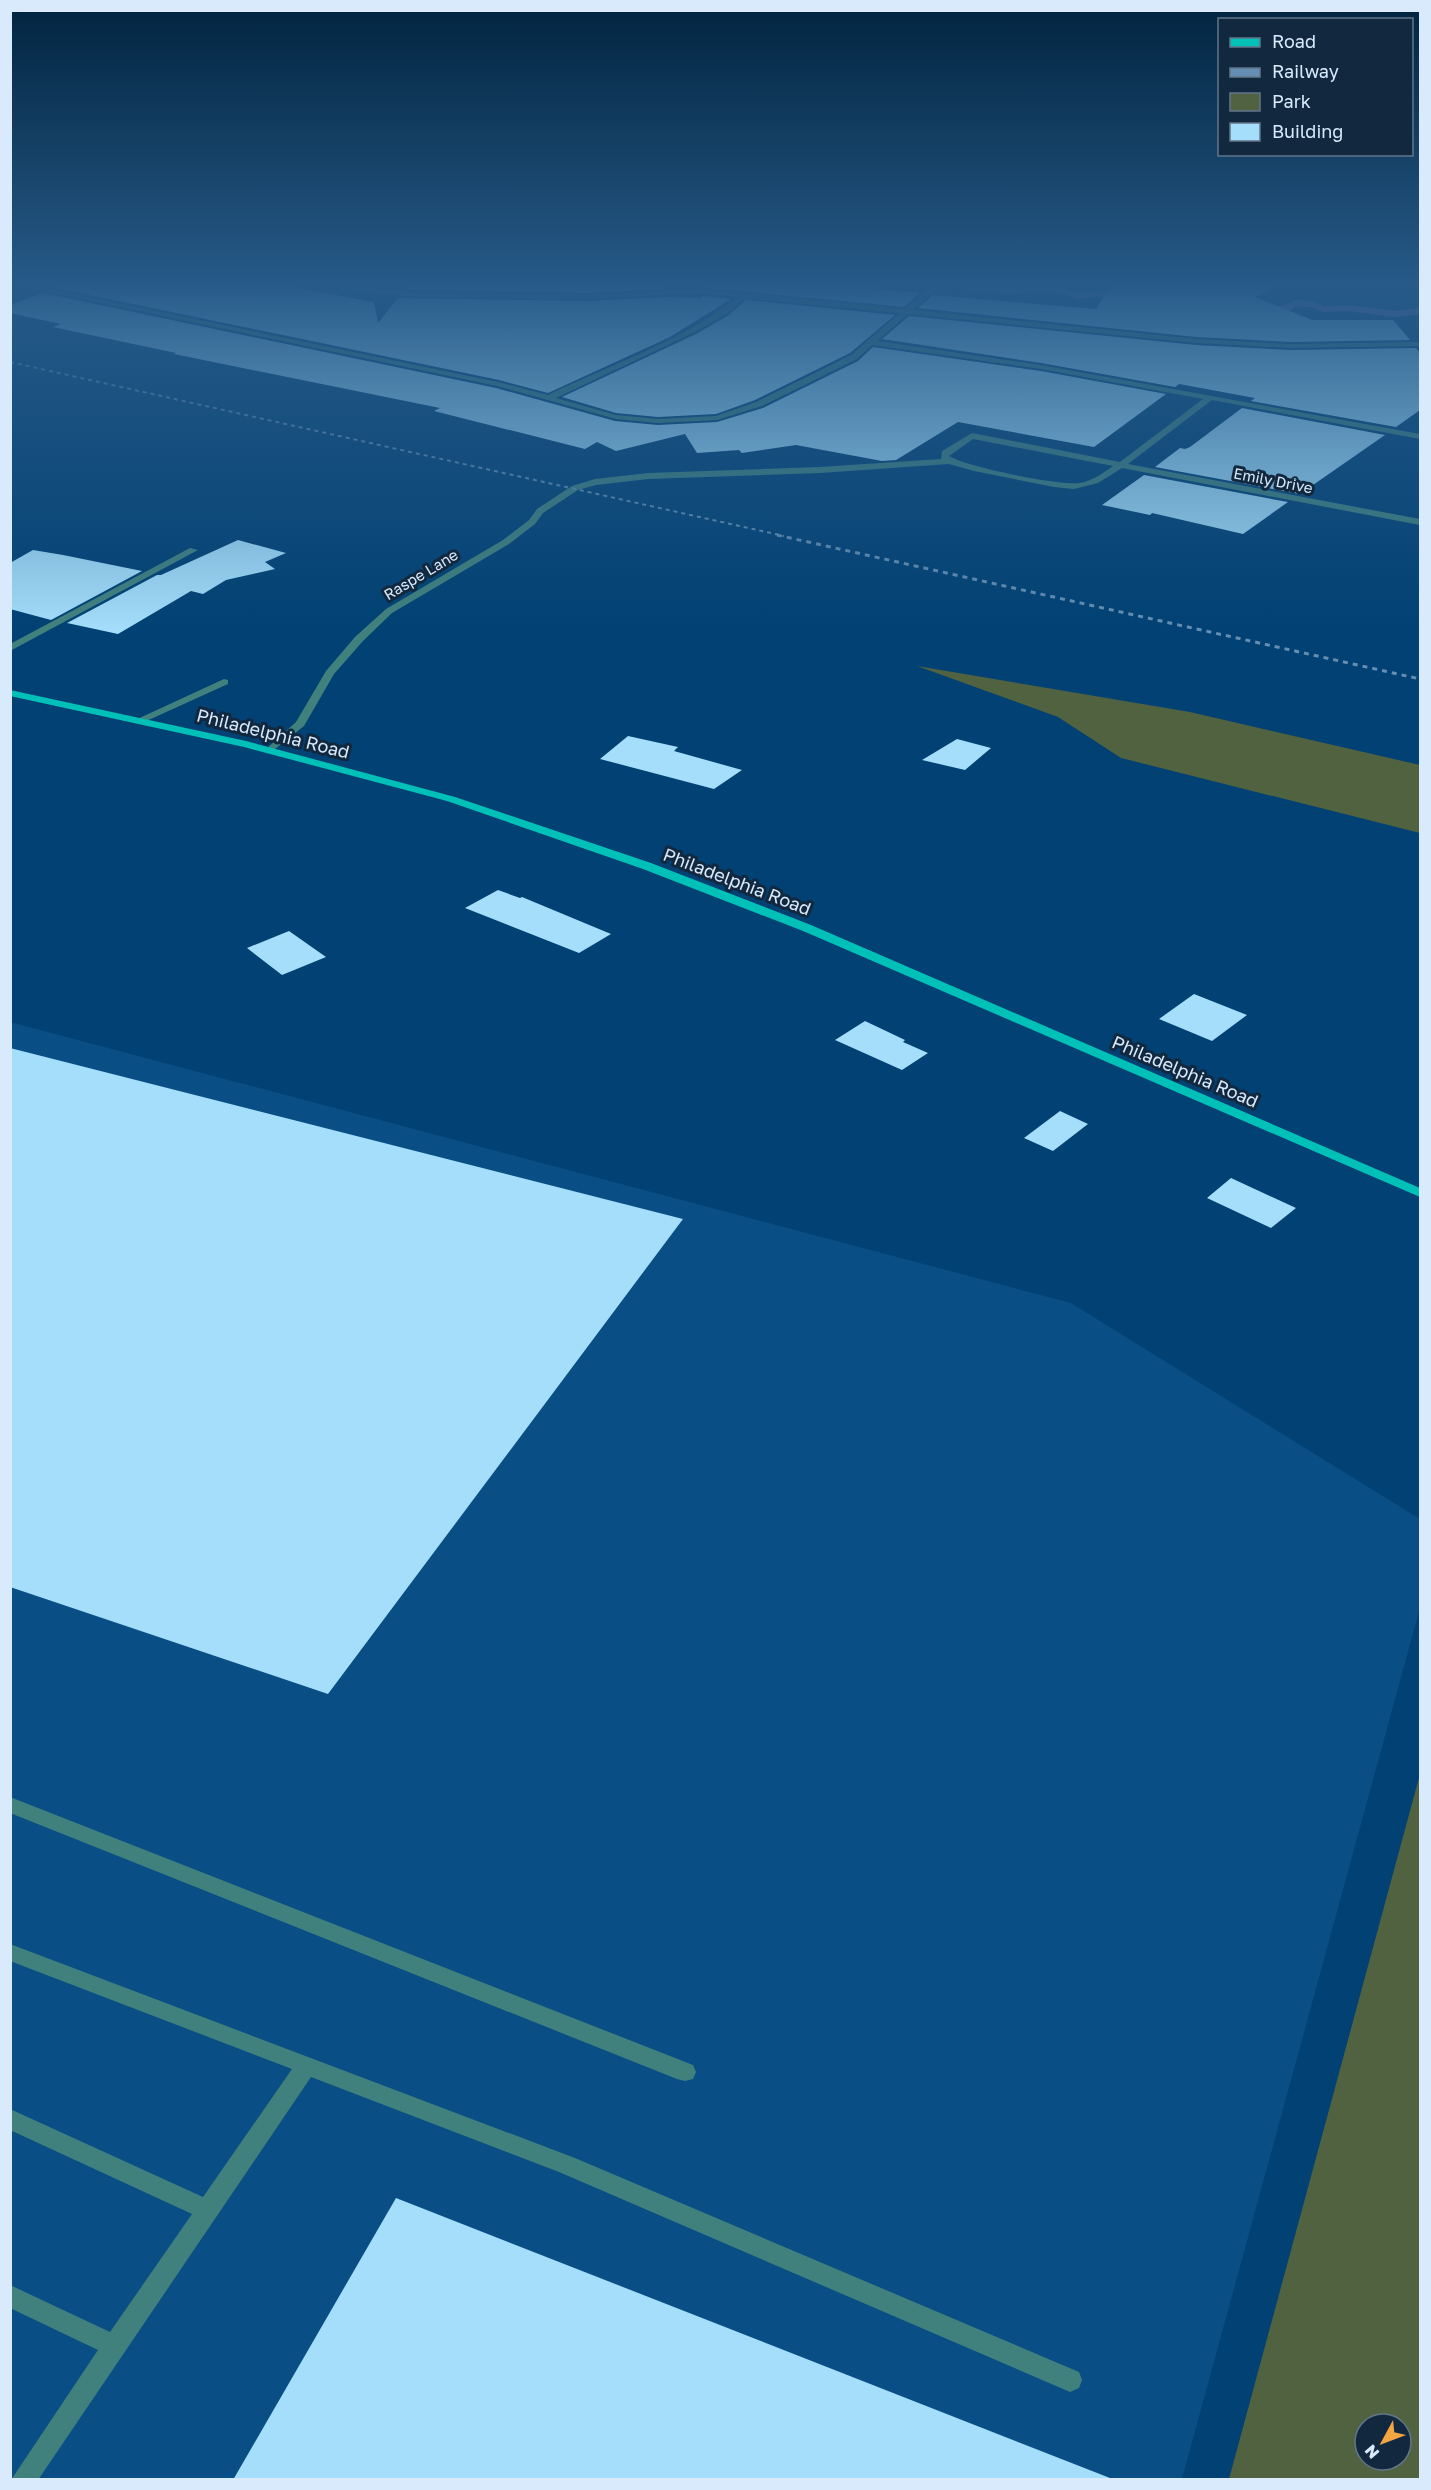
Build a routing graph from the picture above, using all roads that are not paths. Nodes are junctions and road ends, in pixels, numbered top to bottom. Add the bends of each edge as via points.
1 (561, 400) edge
2 (767, 400) edge
3 (1207, 400) edge
4 (1228, 400) edge
5 (1420, 436) edge
6 (950, 461) junction
7 (1121, 464) junction
8 (1420, 522) edge
9 (193, 550) dead end
10 (10, 648) edge
11 (224, 682) dead end
12 (10, 693) edge
13 (138, 721) junction
14 (270, 750) junction
15 (1420, 1193) edge
16 (10, 1805) edge
17 (10, 1952) edge
18 (306, 2066) junction
19 (685, 2072) dead end
20 (10, 2119) edge
21 (207, 2210) junction
22 (10, 2296) edge
23 (115, 2346) junction
24 (1070, 2380) dead end
25 (23, 2480) edge

1 - 2 street via 616,417 658,421 717,417
3 - 7 street, Raspe Lane
4 - 5 street
6 - 7 street, Raspe Lane via 1070,487 1092,484
6 - 7 street, Emily Drive via 945,453 972,436
6 - 14 street, Raspe Lane via 616,479 575,489 540,511 506,542 389,611 330,673 300,724
7 - 8 street, Emily Drive
9 - 10 street
11 - 13 street
12 - 13 main road, Philadelphia Road
13 - 14 main road, Philadelphia Road
14 - 15 main road, Philadelphia Road via 451,799 717,892
16 - 19 street
17 - 18 street
18 - 21 street
18 - 24 street via 567,2165
20 - 21 street
21 - 23 street
22 - 23 street
23 - 25 street

